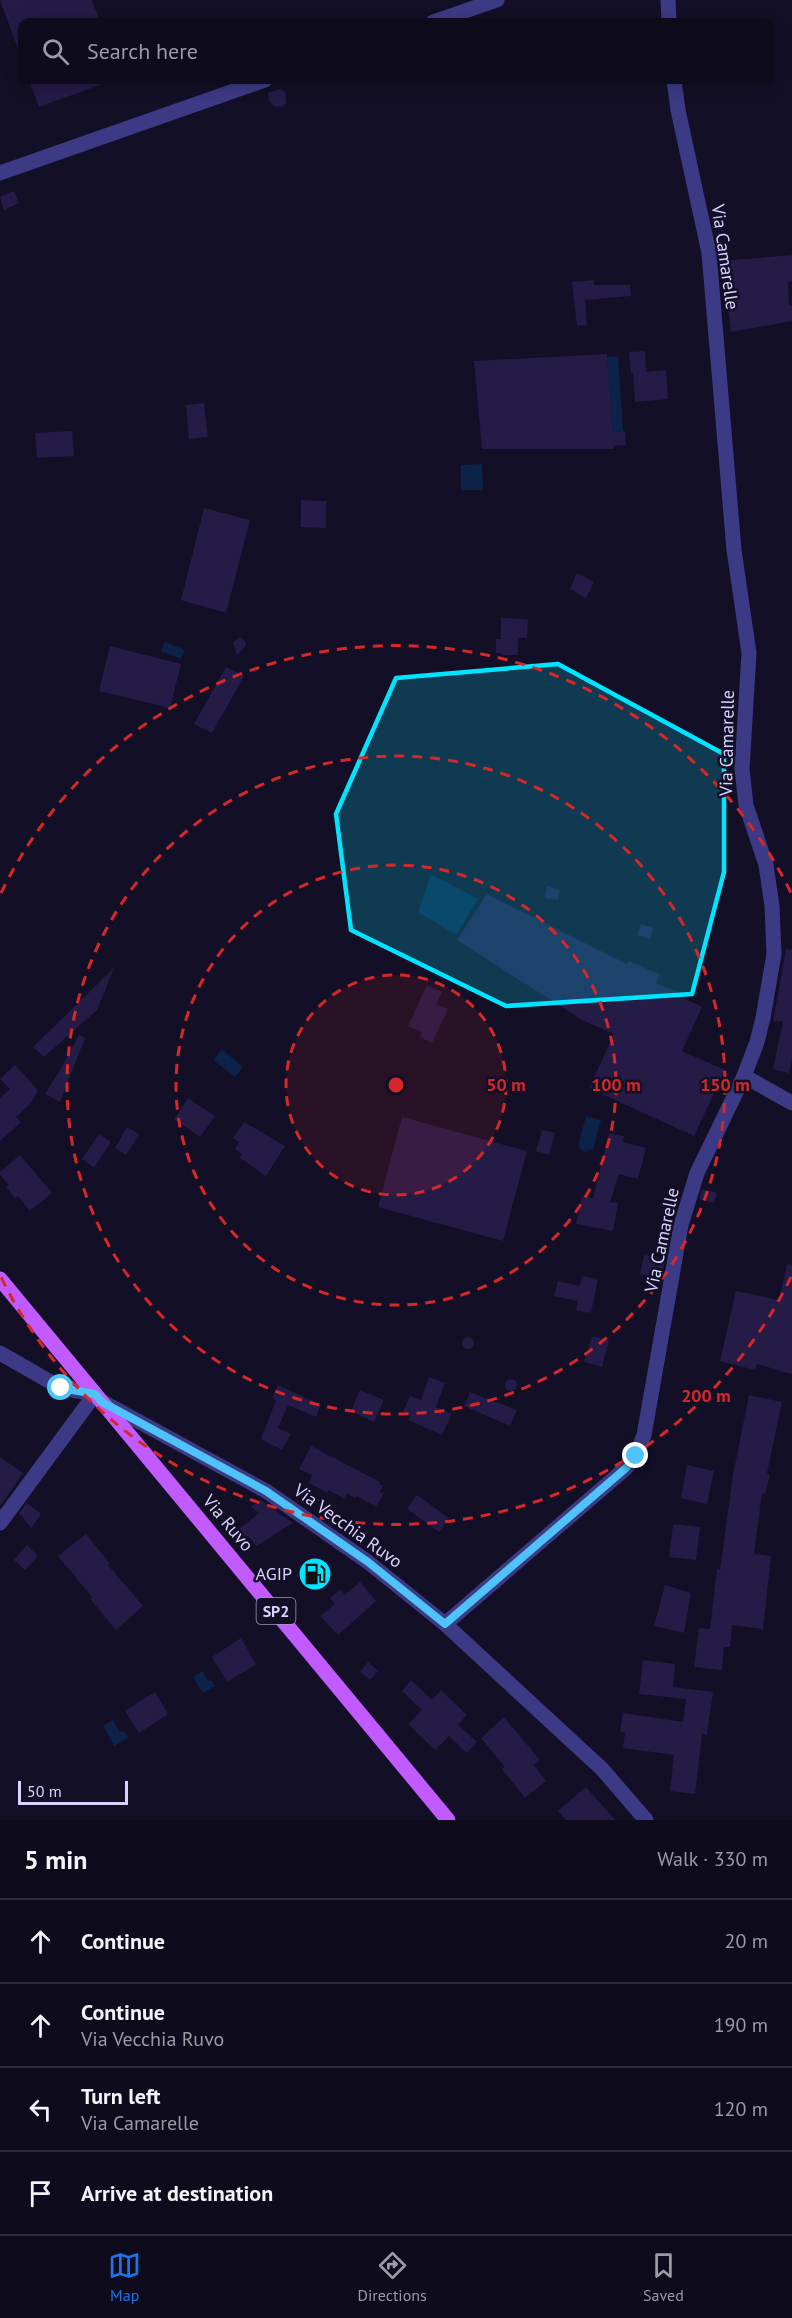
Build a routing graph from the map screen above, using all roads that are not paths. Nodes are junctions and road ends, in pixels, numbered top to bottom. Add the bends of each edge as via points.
1 (497, 0) edge
2 (668, 0) edge
3 (445, 18) edge
4 (669, 18) edge
5 (254, 84) edge
6 (675, 84) edge
7 (0, 173) edge
8 (744, 1076) junction
9 (792, 1103) edge
10 (0, 1279) edge
11 (0, 1353) edge
12 (98, 1398) junction
13 (0, 1522) edge
14 (445, 1624) junction
15 (448, 1820) edge
16 (646, 1820) edge

1 - 3 street
2 - 4 street
5 - 7 street
6 - 8 street, Via Camarelle via 709,253 734,550 749,653 742,769 746,805 766,865 772,906 774,954 761,1026
8 - 9 street
8 - 14 street, Via Camarelle via 697,1173 681,1225 644,1435 636,1456
10 - 12 main road, Via Ruvo / SP2
11 - 12 street, Via Vecchia Ruvo via 61,1388
12 - 13 street
12 - 14 street, Via Vecchia Ruvo via 266,1491 368,1562
12 - 15 main road, Via Ruvo / SP2
14 - 16 street, Via Vecchia Ruvo via 602,1769

